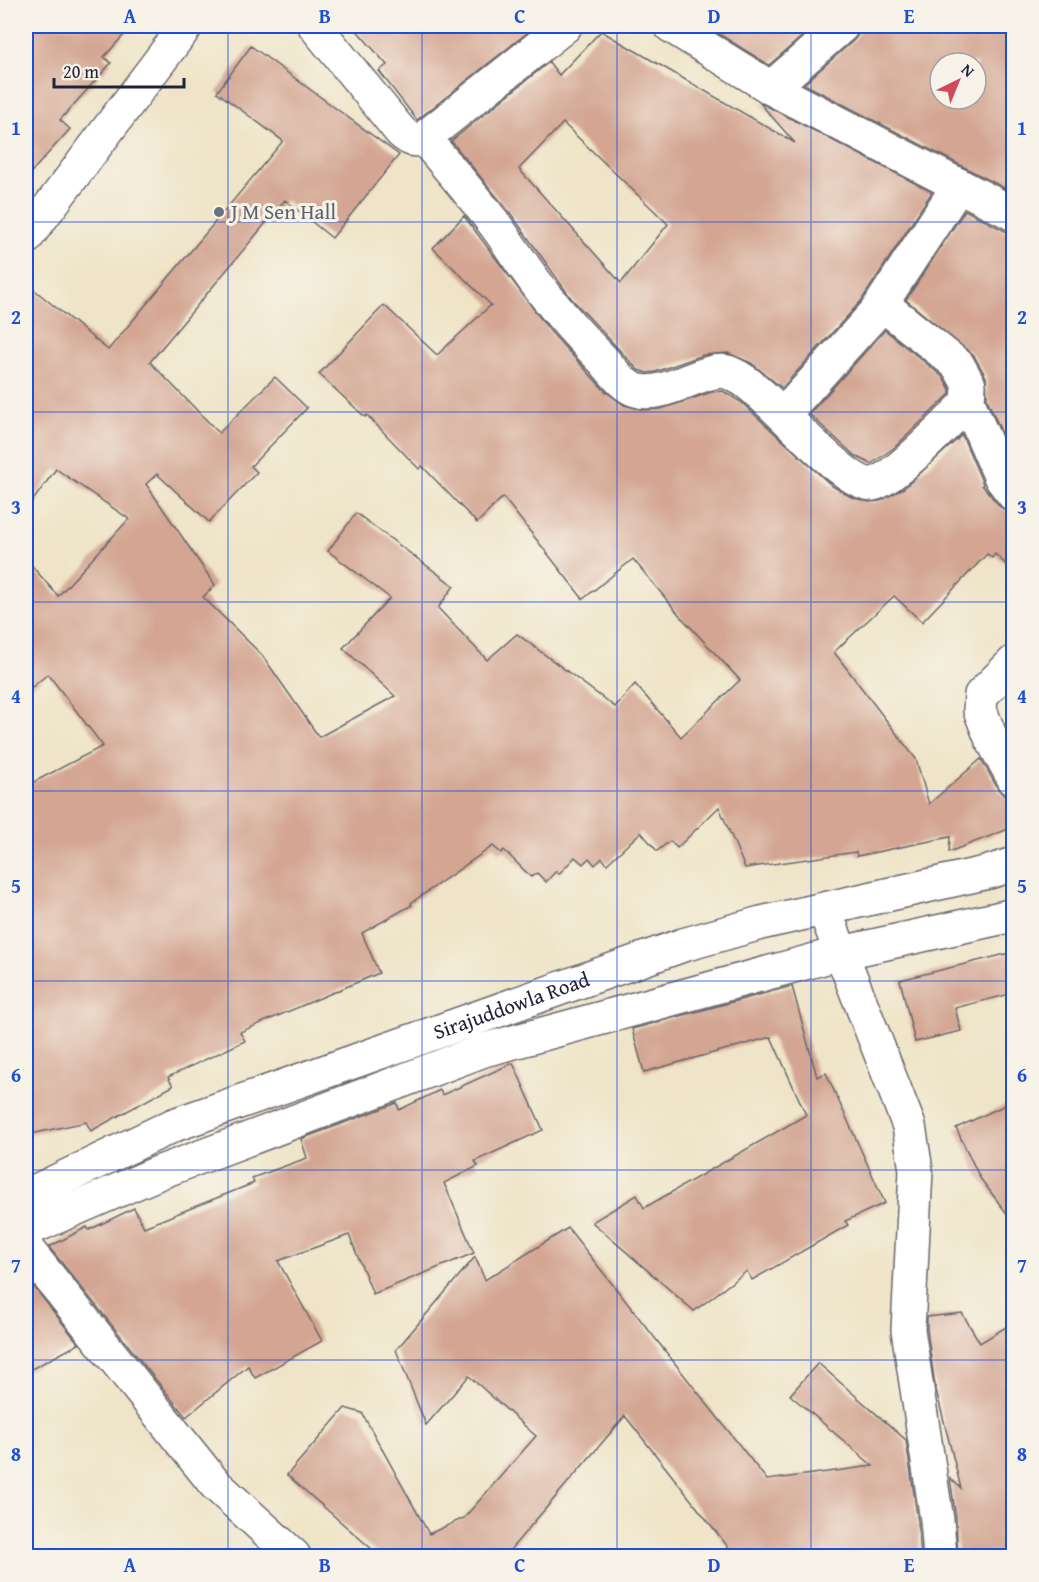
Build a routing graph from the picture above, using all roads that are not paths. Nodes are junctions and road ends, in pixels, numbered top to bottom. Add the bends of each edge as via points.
1 (186, 26) edge
2 (315, 26) edge
3 (565, 26) edge
4 (671, 26) edge
5 (842, 26) edge
6 (771, 88) junction
7 (424, 138) junction
8 (959, 185) junction
9 (1014, 214) edge
10 (26, 238) edge
11 (882, 304) junction
12 (968, 402) junction
13 (783, 415) junction
14 (1014, 495) edge
15 (1014, 662) edge
16 (1014, 779) edge
17 (1014, 864) edge
18 (825, 909) junction
19 (1014, 915) edge
20 (841, 953) junction
21 (26, 1196) edge
22 (26, 1230) edge
23 (26, 1248) edge
24 (294, 1557) edge
25 (940, 1557) edge

1 - 10 street
2 - 7 street via 401,132 411,140
3 - 7 street
4 - 6 street
5 - 6 street
6 - 8 street
7 - 13 street via 495,225 544,294 634,390 651,393 726,371 742,379
8 - 9 street
8 - 11 street
11 - 12 street via 958,365 969,385
11 - 13 street
12 - 13 street via 939,434 873,484 861,482 837,466
12 - 14 street via 1001,478
15 - 16 street via 981,695 980,710
17 - 18 street, Sirajuddowla Road
18 - 20 street
18 - 21 street, Sirajuddowla Road via 683,945 174,1125
19 - 20 street, Sirajuddowla Road
20 - 22 street, Sirajuddowla Road via 484,1050 158,1173
20 - 25 street via 909,1126 916,1170 908,1330
23 - 24 street via 214,1484

